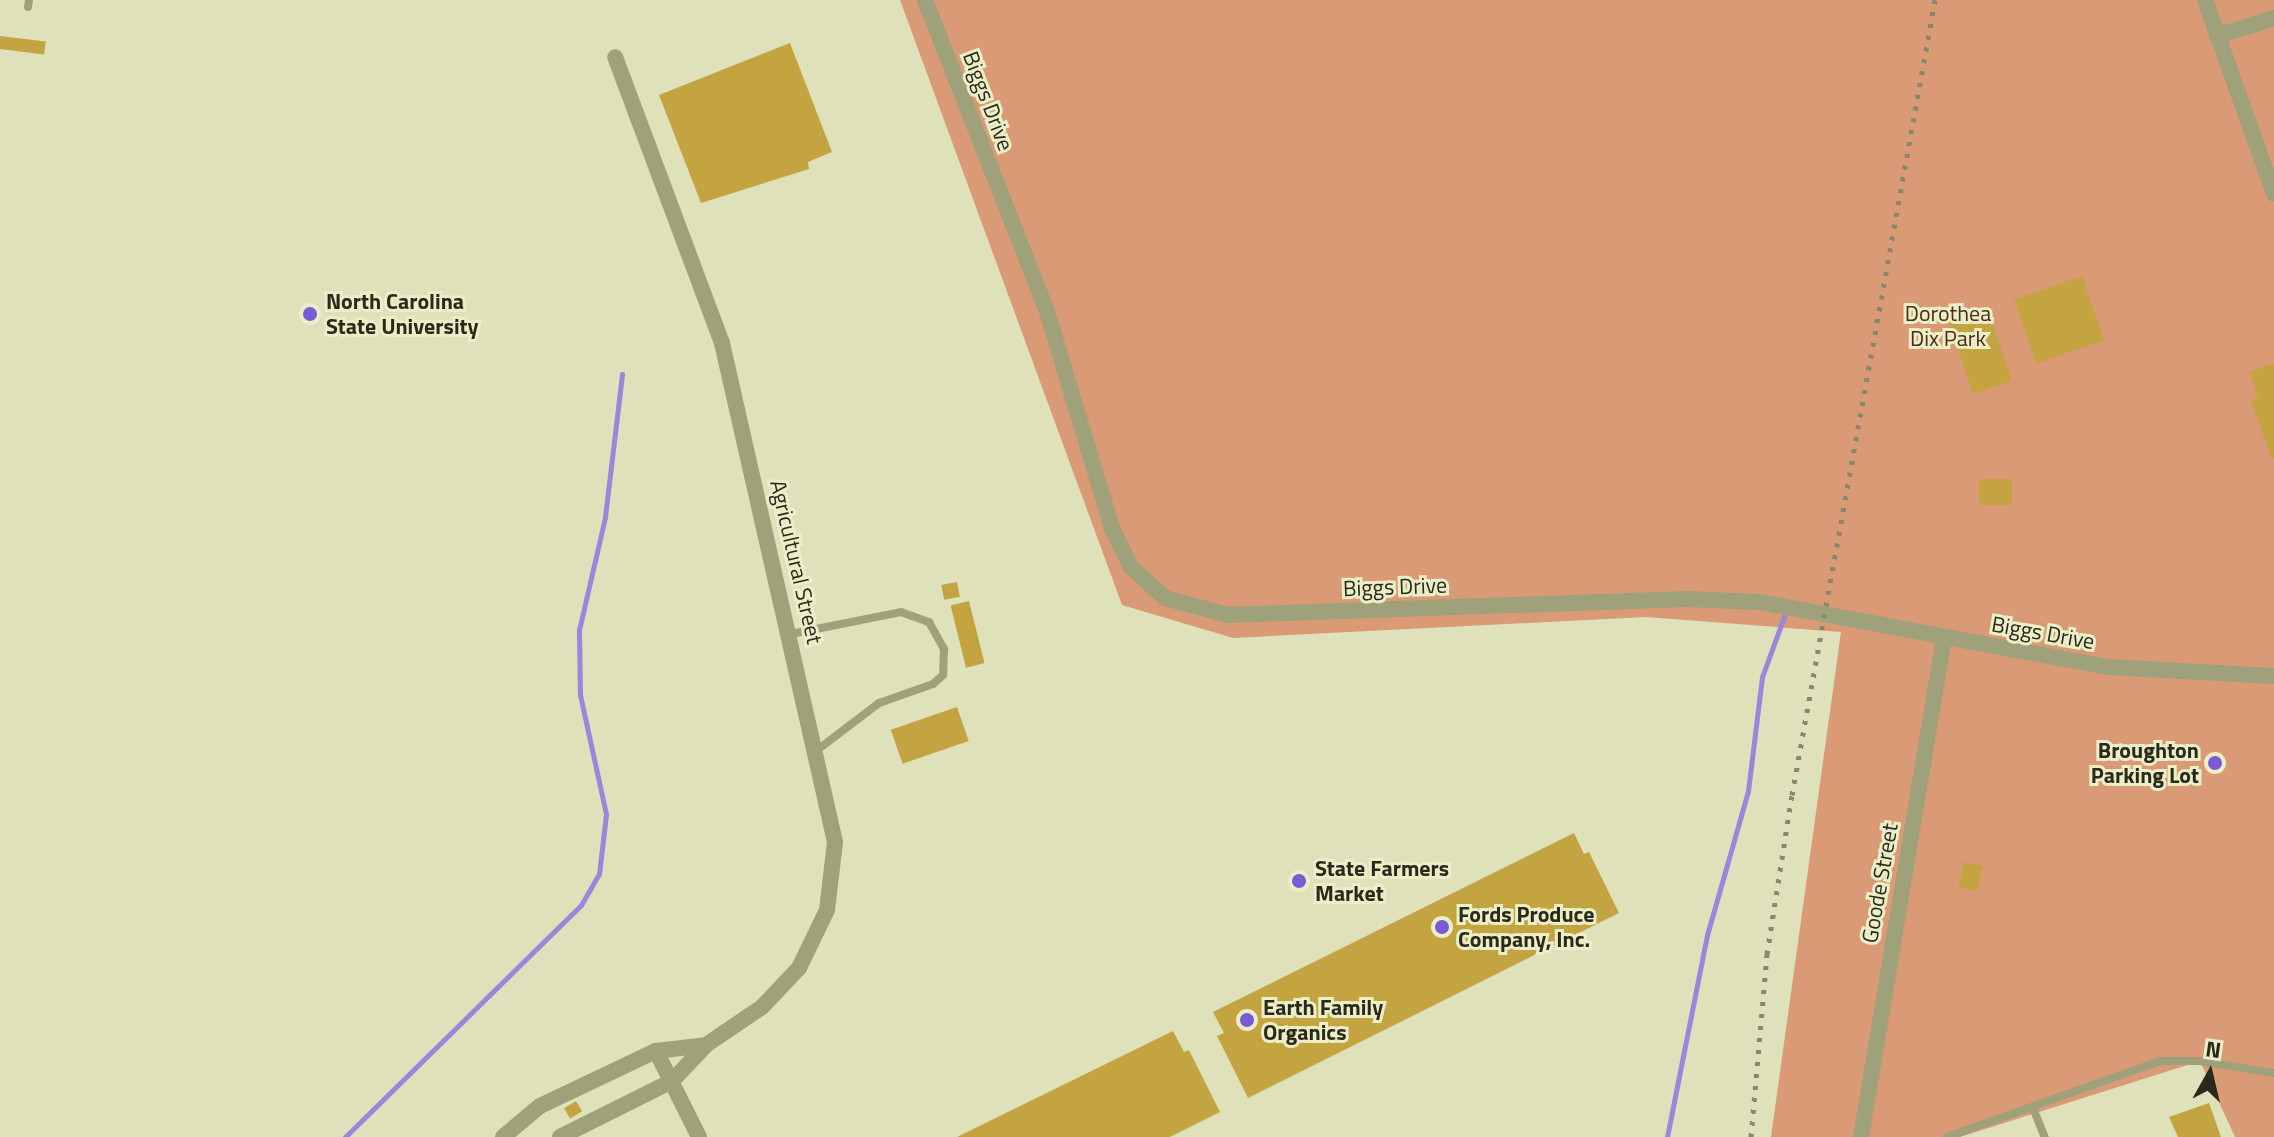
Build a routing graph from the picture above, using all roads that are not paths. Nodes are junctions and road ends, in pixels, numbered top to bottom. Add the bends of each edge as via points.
1 (925, 0) edge
2 (2205, 0) edge
3 (2274, 18) edge
4 (2217, 36) junction
5 (615, 57) dead end
6 (2274, 194) edge
7 (791, 634) junction
8 (1944, 638) junction
9 (2274, 676) edge
10 (816, 751) junction
11 (706, 1045) junction
12 (656, 1051) junction
13 (2274, 1073) edge
14 (672, 1081) junction
15 (2033, 1108) junction
16 (503, 1137) edge
17 (560, 1137) edge
18 (699, 1137) edge
19 (1861, 1137) edge
20 (1947, 1137) edge
21 (2045, 1137) edge

1 - 8 street, Biggs Drive via 1046,308 1112,528 1131,567 1165,598 1228,615 1725,600
2 - 4 street
3 - 4 street
4 - 6 street
5 - 7 street, Agricultural Street via 722,343
7 - 10 street, Agricultural Street
7 - 10 lane via 901,612 929,622 944,649 943,675 933,684 879,703
8 - 9 street, Biggs Drive via 2166,674
8 - 19 street, Goode Street
10 - 11 street, Agricultural Street via 835,842 827,910 819,932 799,968 762,1007
11 - 12 street, Agricultural Street
11 - 14 street, Agricultural Street
12 - 14 street
12 - 16 street, Agricultural Street via 540,1106
13 - 15 lane via 2199,1061 2161,1061
14 - 17 street, Agricultural Street
14 - 18 street
15 - 20 lane
15 - 21 lane

